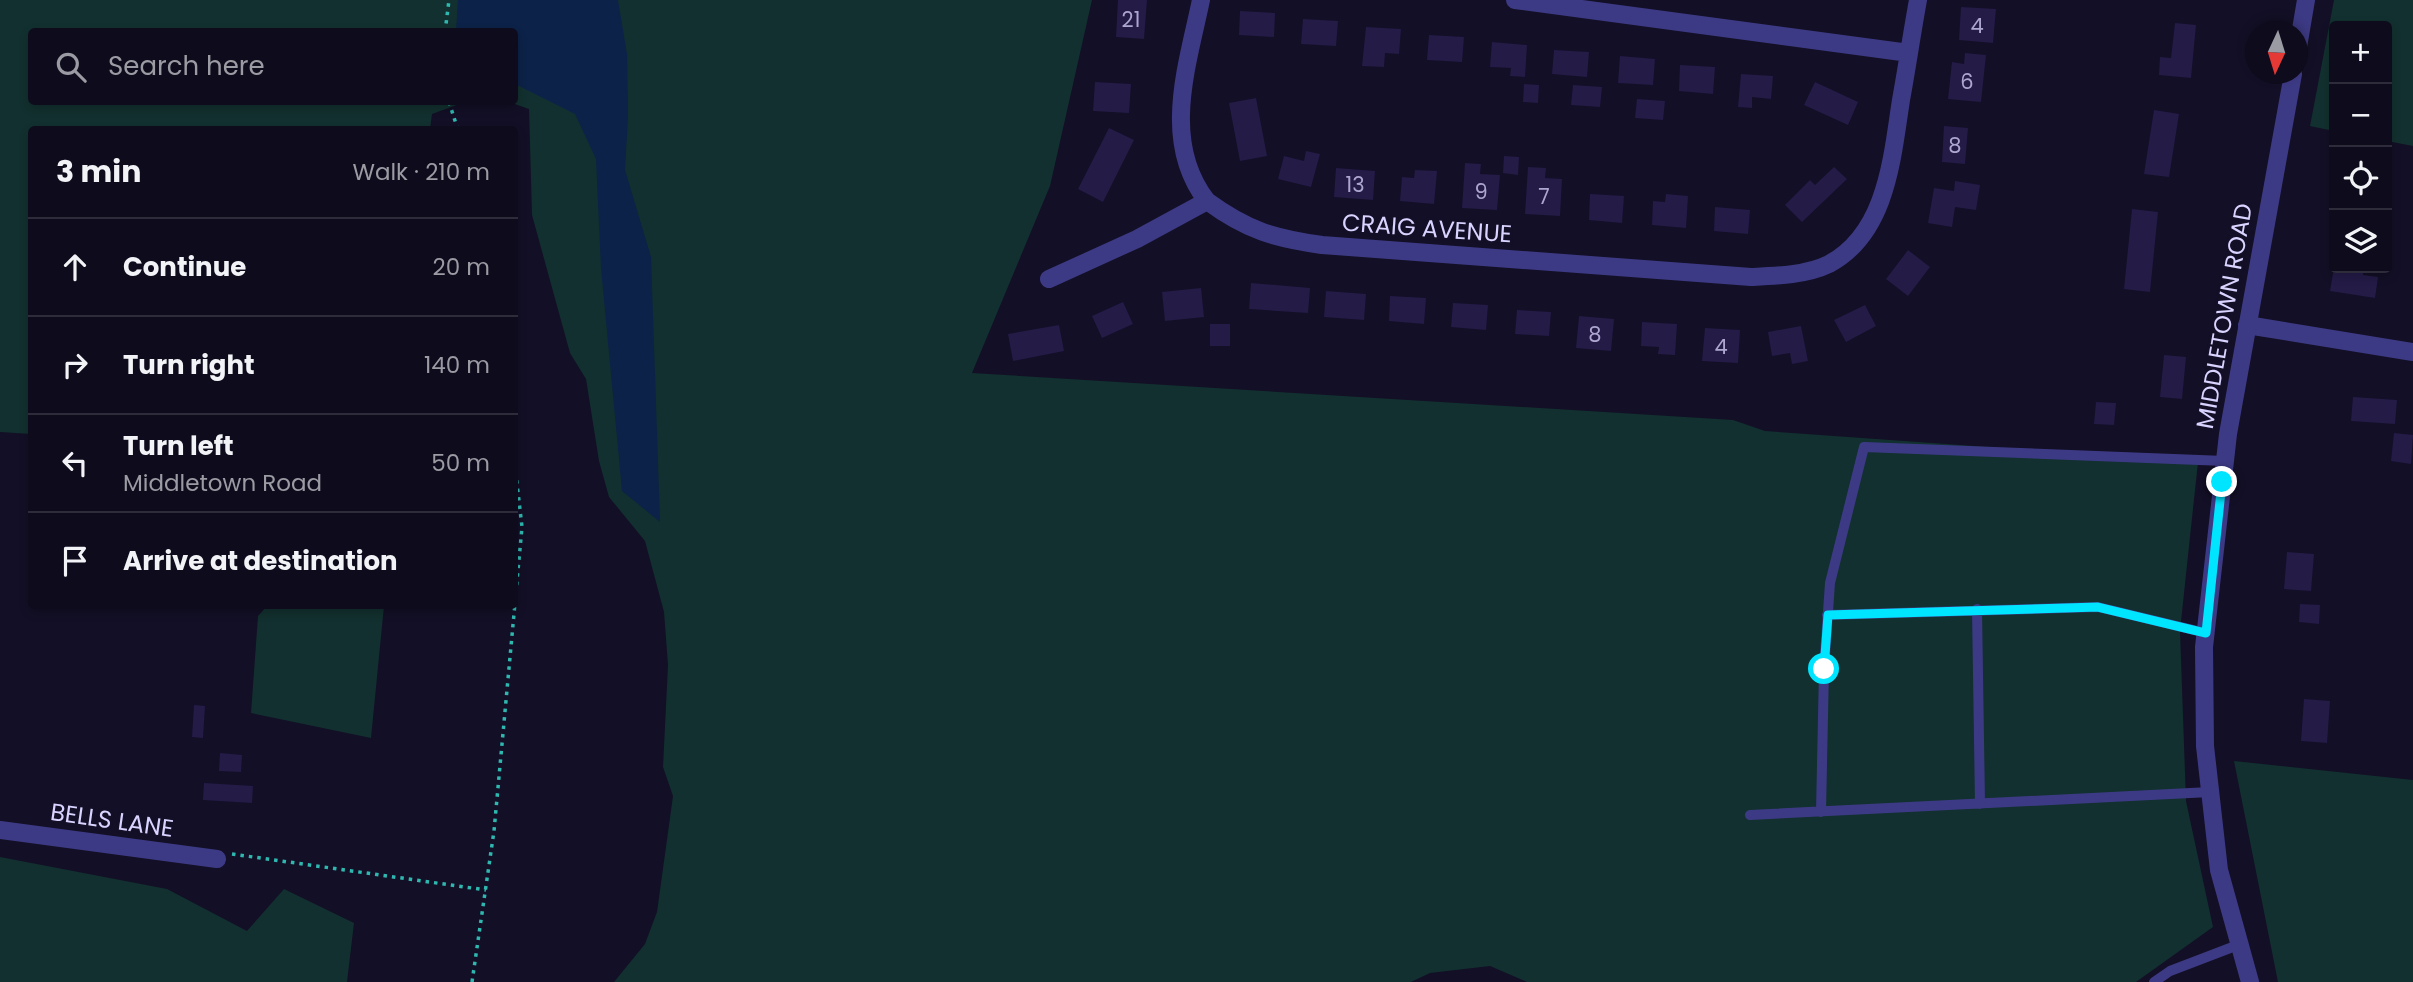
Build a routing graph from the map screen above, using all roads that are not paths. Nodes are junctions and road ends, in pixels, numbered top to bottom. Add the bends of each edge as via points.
1 (1201, 0) edge
2 (1515, 0) edge
3 (1918, 0) edge
4 (2306, 0) edge
5 (2302, 21) edge
6 (1909, 53) junction
7 (2291, 84) edge
8 (1207, 201) junction
9 (1049, 279) dead end
10 (2247, 325) junction
11 (2413, 352) edge
12 (2225, 461) junction
13 (1978, 609) junction
14 (1828, 615) junction
15 (2206, 633) junction
16 (2210, 792) junction
17 (1980, 804) junction
18 (1821, 812) junction
19 (1750, 815) dead end
20 (0, 830) edge
21 (217, 859) road end
22 (2238, 945) junction
23 (2154, 982) edge
24 (2249, 982) edge

1 - 8 street via 1181,99 1180,137 1193,183
2 - 6 street
3 - 6 street
4 - 5 street
6 - 8 street, CRAIG AVENUE via 1889,180 1865,232 1827,265 1782,275 1751,277 1322,245 1271,237
7 - 10 street, MIDDLETOWN ROAD
8 - 9 street
10 - 11 street
10 - 12 street, MIDDLETOWN ROAD
12 - 14 lane via 1864,447 1830,583
12 - 15 street, MIDDLETOWN ROAD
13 - 14 lane
13 - 15 lane via 2098,607
13 - 17 lane
14 - 18 lane
15 - 16 street, MIDDLETOWN ROAD via 2205,746
16 - 17 lane
16 - 22 street, MIDDLETOWN ROAD via 2219,870
17 - 18 lane
18 - 19 lane
20 - 21 street, BELLS LANE
22 - 23 lane via 2170,971
22 - 24 street, MIDDLETOWN ROAD

